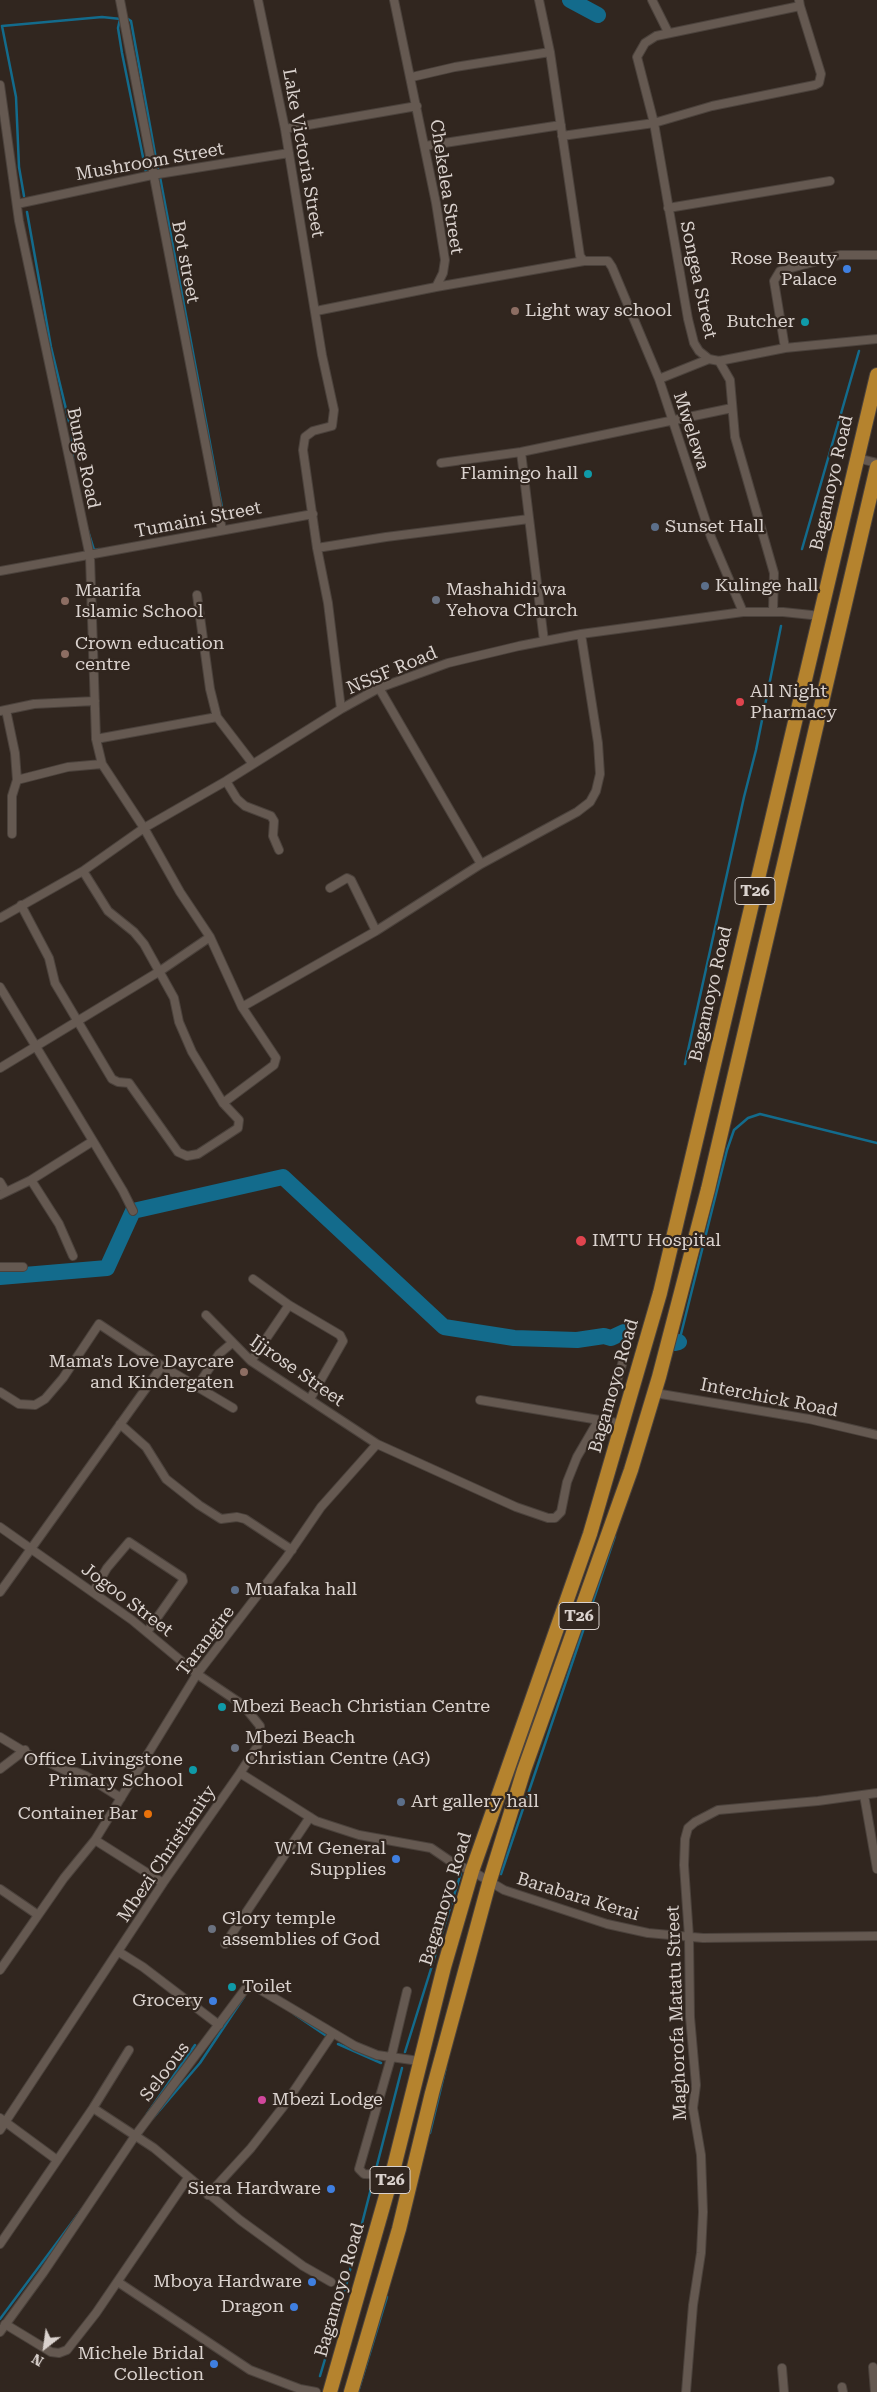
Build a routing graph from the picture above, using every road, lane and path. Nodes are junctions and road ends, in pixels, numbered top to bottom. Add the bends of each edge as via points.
1 (120, 0) edge
2 (258, 0) edge
3 (394, 0) edge
4 (539, 0) edge
5 (652, 0) edge
6 (799, 3) edge
7 (668, 32) junction
8 (550, 52) junction
9 (412, 77) junction
10 (0, 84) edge
11 (418, 106) junction
12 (654, 123) junction
13 (561, 125) junction
14 (285, 129) junction
15 (562, 136) junction
16 (425, 146) junction
17 (289, 153) junction
18 (152, 175) junction
19 (830, 181) dead end
20 (17, 204) junction
21 (668, 208) junction
22 (877, 255) edge
23 (584, 261) junction
24 (436, 287) junction
25 (316, 311) junction
26 (877, 339) edge
27 (785, 348) junction
28 (709, 359) junction
29 (718, 361) junction
30 (877, 375) edge
31 (659, 379) junction
32 (732, 408) junction
33 (671, 422) junction
34 (521, 452) junction
35 (857, 458) junction
36 (441, 463) dead end
37 (877, 463) edge
38 (877, 467) edge
39 (313, 514) junction
40 (529, 519) junction
41 (222, 530) junction
42 (317, 548) junction
43 (90, 556) junction
44 (0, 571) edge
45 (197, 595) dead end
46 (743, 612) junction
47 (773, 612) junction
48 (821, 616) junction
49 (581, 634) junction
50 (544, 641) junction
51 (379, 688) junction
52 (95, 701) junction
53 (341, 709) junction
54 (3, 711) edge
55 (217, 717) junction
56 (96, 739) junction
57 (102, 764) junction
58 (253, 764) junction
59 (17, 780) junction
60 (226, 781) junction
61 (144, 828) junction
62 (12, 834) dead end
63 (279, 850) dead end
64 (481, 864) junction
65 (83, 871) junction
66 (330, 888) dead end
67 (20, 905) junction
68 (0, 918) edge
69 (376, 931) junction
70 (210, 937) junction
71 (160, 971) junction
72 (0, 987) edge
73 (242, 1007) junction
74 (78, 1022) junction
75 (36, 1047) junction
76 (0, 1068) edge
77 (223, 1104) junction
78 (93, 1141) junction
79 (32, 1180) junction
80 (0, 1182) edge
81 (3, 1194) edge
82 (133, 1211) dead end
83 (73, 1256) dead end
84 (0, 1267) edge
85 (23, 1267) dead end
86 (253, 1279) dead end
87 (289, 1304) junction
88 (206, 1316) dead end
89 (232, 1343) junction
90 (626, 1351) dead end
91 (252, 1361) junction
92 (162, 1366) junction
93 (196, 1388) junction
94 (0, 1392) edge
95 (655, 1393) junction
96 (310, 1399) junction
97 (480, 1400) dead end
98 (233, 1408) dead end
99 (602, 1421) junction
100 (120, 1424) junction
101 (623, 1424) junction
102 (877, 1435) edge
103 (377, 1444) junction
104 (0, 1527) edge
105 (31, 1549) junction
106 (292, 1550) junction
107 (0, 1592) edge
108 (94, 1592) junction
109 (147, 1632) junction
110 (197, 1674) junction
111 (0, 1737) edge
112 (25, 1750) junction
113 (0, 1769) edge
114 (240, 1773) junction
115 (877, 1793) edge
116 (864, 1795) junction
117 (120, 1798) junction
118 (310, 1817) junction
119 (95, 1840) junction
120 (877, 1868) edge
121 (472, 1871) junction
122 (163, 1883) junction
123 (489, 1883) junction
124 (0, 1889) edge
125 (38, 1915) junction
126 (877, 1936) edge
127 (689, 1937) junction
128 (225, 1944) dead end
129 (119, 1952) junction
130 (0, 1970) edge
131 (407, 1991) dead end
132 (218, 2024) junction
133 (333, 2033) junction
134 (129, 2050) dead end
135 (391, 2058) junction
136 (419, 2061) junction
137 (93, 2108) junction
138 (3, 2120) edge
139 (0, 2130) edge
140 (135, 2136) junction
141 (57, 2160) junction
142 (392, 2175) junction
143 (188, 2178) junction
144 (208, 2195) junction
145 (0, 2244) edge
146 (118, 2282) junction
147 (330, 2282) dead end
148 (5, 2324) junction
149 (0, 2332) edge
150 (873, 2367) dead end
151 (782, 2368) dead end
152 (316, 2392) edge
153 (330, 2392) edge
154 (351, 2392) edge
155 (686, 2392) edge
156 (784, 2392) edge
157 (875, 2392) edge

1 - 18 street, Bot street
2 - 14 street, Lake Victoria Street
3 - 9 street, Chekelea Street
4 - 8 street
5 - 7 street
6 - 7 street, Songea Street
6 - 12 street via 821,74 818,83 712,106
7 - 12 street, Songea Street via 645,43 637,57
8 - 9 street
8 - 13 street
9 - 11 street, Chekelea Street
10 - 20 street, Bunge Road
11 - 14 street
11 - 16 street, Chekelea Street
12 - 15 street
12 - 21 street, Songea Street
13 - 15 street
13 - 16 street
14 - 17 street, Lake Victoria Street
15 - 23 street via 578,247
16 - 24 street, Chekelea Street via 445,260
17 - 18 street, Mushroom Street
17 - 25 street, Lake Victoria Street
18 - 20 street, Mushroom Street
18 - 41 street, Bot street
19 - 21 street
20 - 43 street, Bunge Road via 46,359
21 - 28 street, Songea Street via 694,343
22 - 27 street via 840,255 780,271 774,281
23 - 24 street
23 - 31 street, Mwelewa via 608,261
24 - 25 street
25 - 39 street via 334,419 332,426 313,431 303,441
26 - 27 street, Songea Street
27 - 29 street, Songea Street
28 - 29 street, Songea Street
28 - 31 street
29 - 32 street via 730,380
30 - 35 highway, Bagamoyo Road / T26
31 - 33 street, Mwelewa
32 - 33 street
32 - 47 street via 735,437 774,573
33 - 34 street
33 - 46 street, Mwelewa via 711,537
34 - 36 street
34 - 40 street
35 - 37 street
35 - 48 highway, Bagamoyo Road / T26
38 - 95 highway, Bagamoyo Road / T26 via 708,1189
39 - 41 street, Tumaini Street
39 - 42 street
40 - 42 street
40 - 50 street
41 - 43 street, Tumaini Street
42 - 53 street via 328,603
43 - 44 street, Tumaini Street
43 - 52 street, Bunge Road
45 - 55 street
46 - 47 street, NSSF Road
46 - 49 street, NSSF Road
47 - 48 street, NSSF Road
48 - 101 highway, Bagamoyo Road / T26 via 652,1325
49 - 50 street, NSSF Road
49 - 64 street via 598,743 600,774 596,791 590,802 577,812
50 - 51 street, NSSF Road via 448,663
51 - 53 street, NSSF Road
51 - 64 street
52 - 54 street via 34,704
52 - 56 street, Bunge Road
53 - 58 street, NSSF Road
54 - 59 street via 15,753
55 - 56 street
55 - 58 street
56 - 57 street, Bunge Road
57 - 59 street via 68,767
57 - 61 street, Bunge Road
58 - 60 street, NSSF Road
59 - 62 street via 12,796
60 - 61 street, NSSF Road
60 - 63 street via 241,802 271,816 273,836
61 - 65 street, NSSF Road
61 - 70 street, Bunge Road
64 - 69 street
65 - 67 street, NSSF Road
65 - 71 street via 108,911 134,932
66 - 69 street via 347,878 351,880
67 - 68 street, NSSF Road
67 - 74 street via 49,958 55,982
69 - 73 street
70 - 71 street
70 - 73 street, Bunge Road
71 - 74 street
71 - 77 street via 174,998 179,1022 192,1052
72 - 75 street
73 - 77 street, Bunge Road via 274,1054 276,1062
74 - 75 street
74 - 77 street via 112,1079 129,1083 178,1152 187,1156 198,1154 238,1128 239,1120
75 - 76 street
75 - 78 street
78 - 79 street
78 - 82 street
79 - 81 street
79 - 83 street via 59,1224
80 - 81 street
84 - 85 street
86 - 87 street
87 - 91 street
87 - 96 street via 340,1335 343,1341
88 - 89 street, Ijjrose Street
89 - 91 street, Ijjrose Street
89 - 93 street via 219,1354
90 - 99 street
91 - 96 street, Ijjrose Street
92 - 93 street
92 - 94 street via 99,1324 63,1378 35,1406 19,1404
92 - 100 street
93 - 98 street
95 - 102 street, Interchick Road
95 - 123 highway, Bagamoyo Road / T26 via 631,1470 524,1770
96 - 103 street, Ijjrose Street
97 - 99 street
99 - 101 street
99 - 103 street via 573,1466 561,1512 555,1518 507,1503
100 - 105 street
100 - 106 street via 146,1447 166,1479 199,1505 221,1520 237,1517 244,1520
101 - 121 highway, Bagamoyo Road / T26 via 590,1534
103 - 106 street, Tarangire via 320,1507
104 - 105 street, Jogoo Street
105 - 107 street
105 - 108 street, Jogoo Street
106 - 110 street, Tarangire
108 - 109 street, Jogoo Street
108 - 109 street via 107,1568 129,1542 182,1577 183,1582
109 - 110 street, Jogoo Street
110 - 114 street, Jogoo Street via 243,1706 260,1726 256,1747
110 - 117 street, Tarangire
111 - 112 street
112 - 113 street
112 - 117 street via 38,1760 86,1776
114 - 118 street, Barabara Kerai
114 - 122 street, Mbezi Christianity
115 - 116 street, Maghorofa Matatu Street
116 - 120 street
116 - 127 street, Maghorofa Matatu Street via 718,1810 695,1822 688,1828 684,1856
117 - 119 street, Tarangire
118 - 121 street, Barabara Kerai via 359,1835 431,1848
118 - 128 street
119 - 122 street
119 - 125 street, Tarangire
121 - 123 street, Barabara Kerai
121 - 136 highway, Bagamoyo Road / T26
122 - 129 street, Mbezi Christianity
123 - 127 street, Barabara Kerai via 607,1924
123 - 154 highway, Bagamoyo Road / T26 via 439,2065 399,2229
124 - 125 street
125 - 130 street, Tarangire
126 - 127 street, Barabara Kerai
127 - 155 street, Maghorofa Matatu Street via 690,2017 696,2084 693,2108 701,2155 703,2212
129 - 132 street
129 - 138 street, Mbezi Christianity
131 - 135 street
132 - 133 street, Seloous via 246,1988 252,1986
132 - 140 street, Seloous
133 - 135 street, Seloous via 356,2046
133 - 144 street via 251,2148
134 - 137 street
135 - 136 street, Seloous
135 - 142 street via 359,2169 364,2174
136 - 142 highway, Bagamoyo Road / T26
137 - 140 street
137 - 141 street
138 - 139 street, Mbezi Christianity
138 - 141 street
140 - 143 street
140 - 148 street, Seloous
141 - 145 street
142 - 153 highway, Bagamoyo Road / T26
143 - 144 street
143 - 146 street
144 - 147 street via 303,2266
146 - 148 street via 75,2341 59,2353 51,2352
146 - 152 street via 250,2370
148 - 149 street, Seloous
150 - 157 street
151 - 156 street

